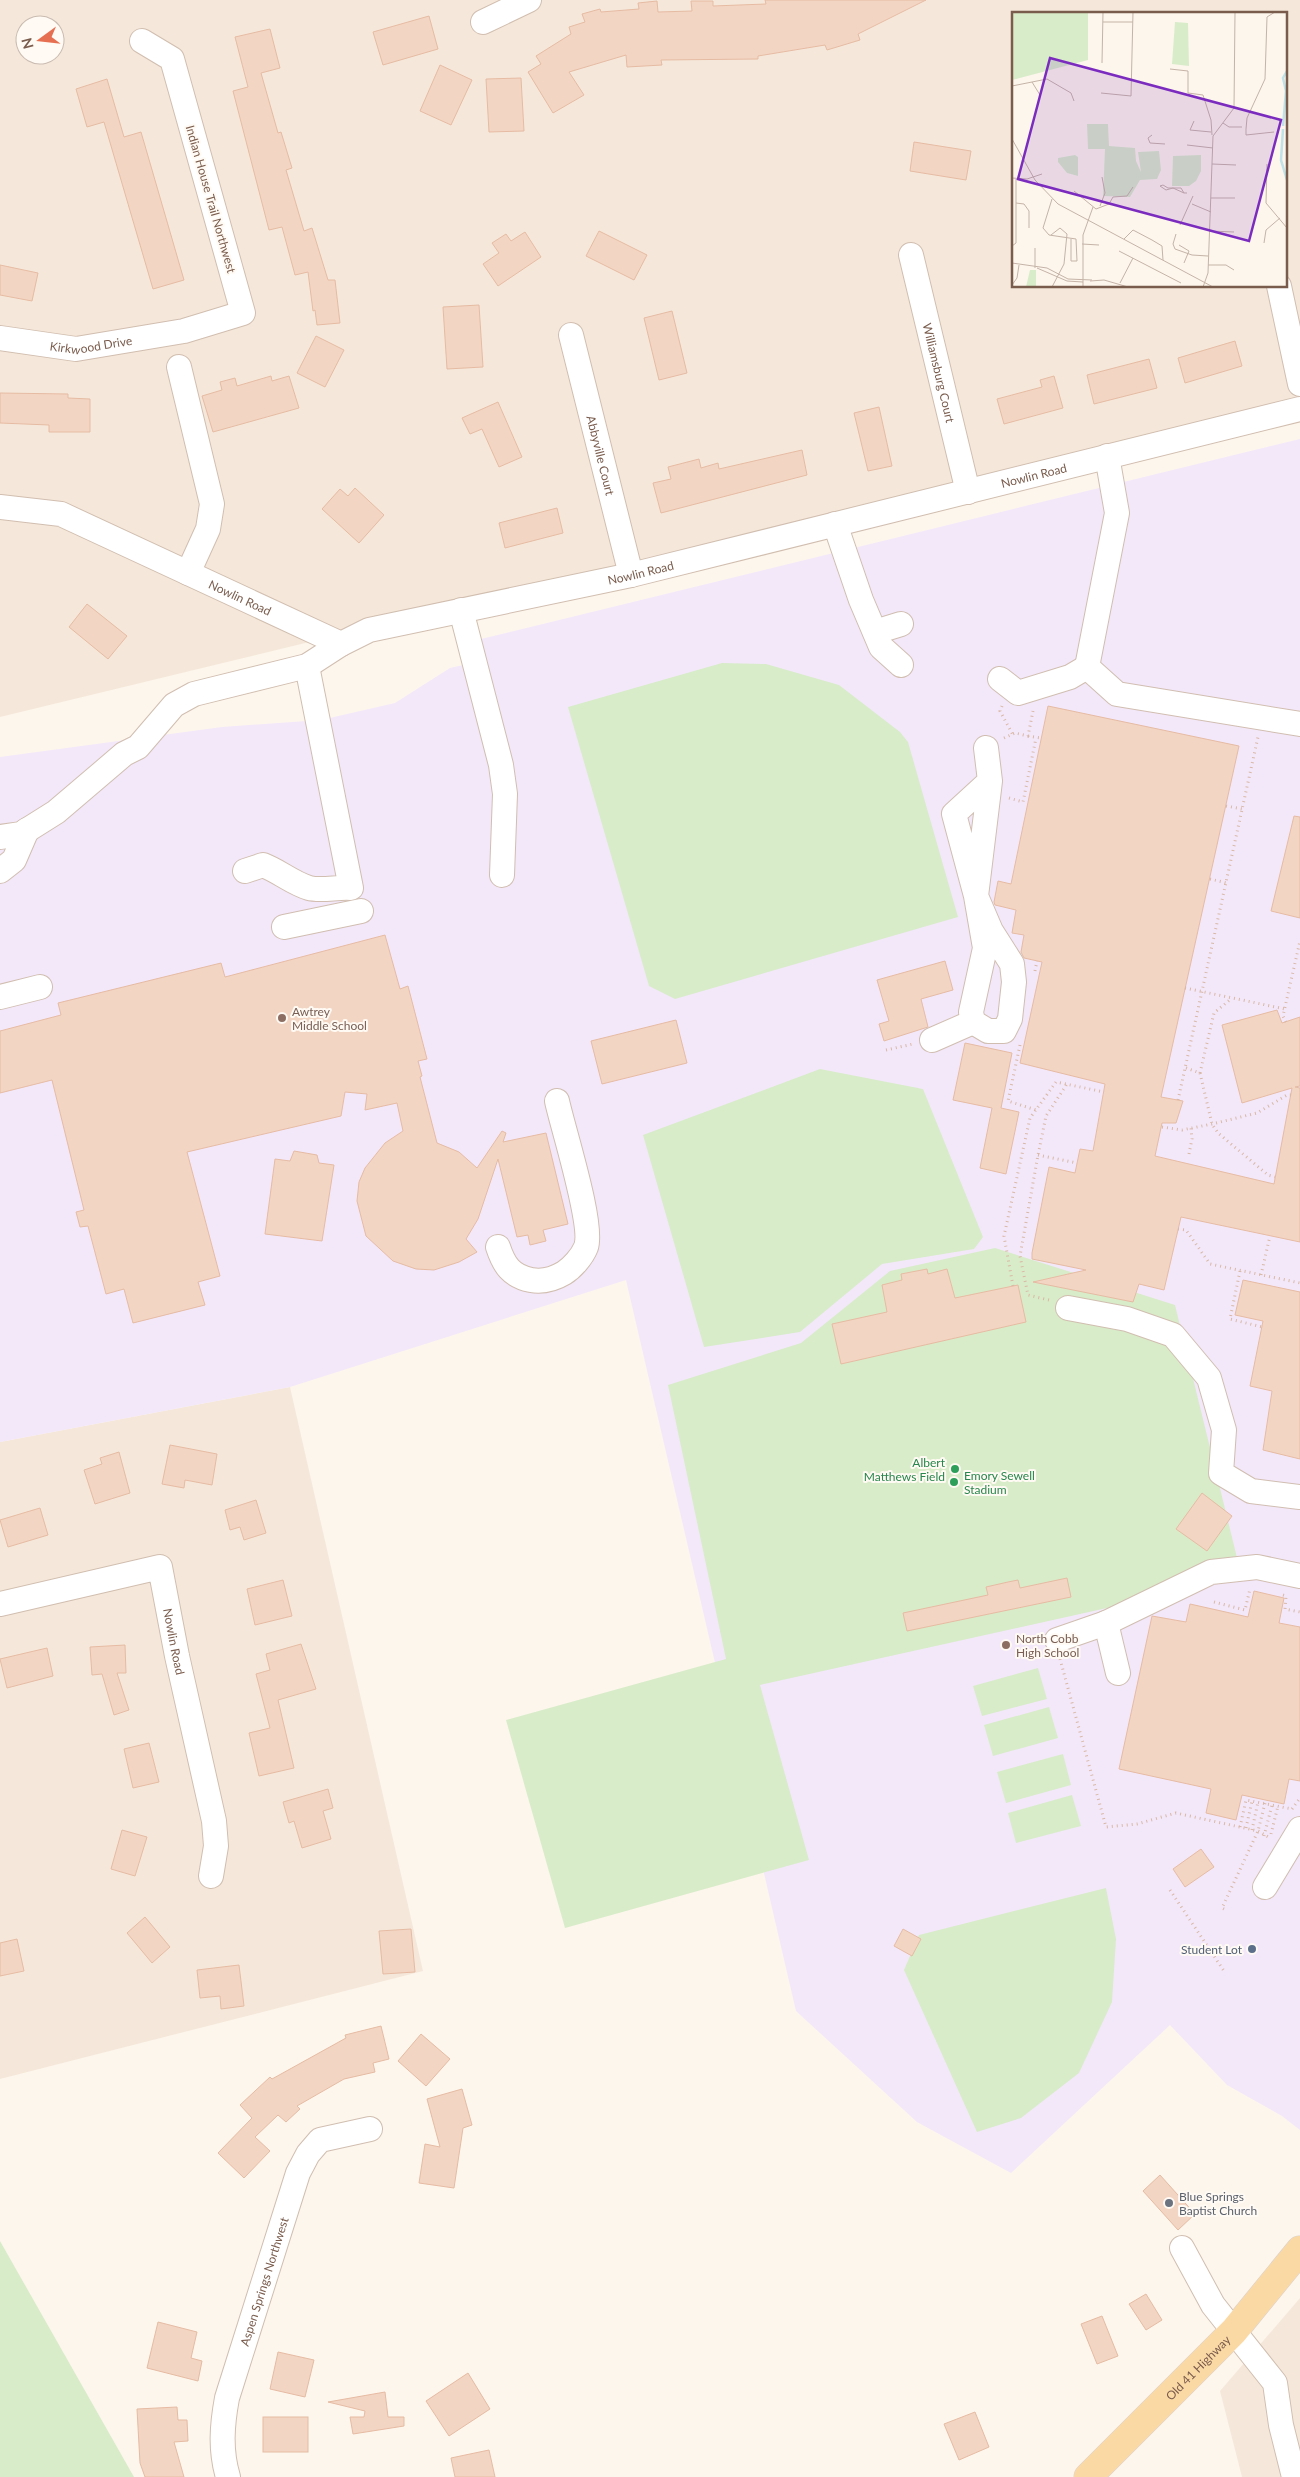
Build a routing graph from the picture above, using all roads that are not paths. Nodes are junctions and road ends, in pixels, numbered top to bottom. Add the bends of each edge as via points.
1 (529, 0) edge
2 (483, 22) dead end
3 (142, 41) dead end
4 (911, 254) dead end
5 (1278, 288) edge
6 (184, 331) joint
7 (571, 335) dead end
8 (0, 338) edge
9 (178, 367) dead end
10 (1300, 384) edge
11 (1300, 409) edge
12 (1107, 456) junction
13 (968, 492) junction
14 (0, 507) edge
15 (835, 524) junction
16 (188, 574) junction
17 (630, 575) junction
18 (461, 610) junction
19 (901, 624) dead end
20 (874, 632) junction
21 (341, 644) junction
22 (900, 665) dead end
23 (307, 666) junction
24 (1087, 667) junction
25 (1000, 691) road end
26 (1300, 724) edge
27 (986, 748) road end
28 (989, 789) junction
29 (27, 830) junction
30 (0, 837) edge
31 (0, 871) edge
32 (245, 871) dead end
33 (502, 875) dead end
34 (976, 896) junction
35 (361, 911) dead end
36 (284, 927) dead end
37 (40, 987) dead end
38 (0, 997) edge
39 (973, 1022) junction
40 (932, 1040) road end
41 (557, 1101) dead end
42 (498, 1247) dead end
43 (1068, 1308) road end
44 (1300, 1497) edge
45 (1300, 1576) edge
46 (0, 1604) edge
47 (1106, 1623) junction
48 (1057, 1646) road end
49 (1118, 1673) dead end
50 (1290, 1819) edge
51 (211, 1876) dead end
52 (1265, 1887) dead end
53 (370, 2129) dead end
54 (1182, 2248) dead end
55 (1300, 2250) edge
56 (1234, 2331) junction
57 (228, 2477) edge
58 (1088, 2477) edge
59 (1294, 2477) edge

1 - 2 street
3 - 6 street, Indian House Trail Northwest via 172,59 243,313
4 - 13 street, Williamsburg Court
5 - 10 street
6 - 8 street, Kirkwood Drive via 76,349
7 - 17 street, Abbyville Court
9 - 16 street via 212,504 208,529
11 - 12 street, Nowlin Road
12 - 13 street, Nowlin Road
12 - 24 street via 1117,513
13 - 15 street, Nowlin Road
14 - 16 street, Nowlin Road via 61,514
15 - 17 street, Nowlin Road
15 - 20 street
16 - 21 street, Nowlin Road
17 - 18 street, Nowlin Road
18 - 21 street, Nowlin Road via 369,630
18 - 33 street via 501,765 505,794
19 - 20 street
20 - 22 street via 881,647
21 - 23 street
23 - 29 street via 183,699 138,747 124,754 56,812
23 - 32 street via 352,888 308,888 264,865
24 - 25 street via 1070,677 1018,693
24 - 26 street via 1117,694
27 - 28 street
28 - 34 street
28 - 34 street via 954,814
29 - 30 street
29 - 31 street via 14,860
34 - 39 street via 985,948 971,1012
34 - 39 street via 991,930 1012,964 1014,982 1010,1019 1004,1030 988,1031
35 - 36 street
37 - 38 street
39 - 40 street
41 - 42 street via 587,1224 586,1248 571,1269 556,1278 537,1281 509,1270
43 - 44 street via 1127,1319 1173,1335 1209,1378 1224,1430 1221,1473 1251,1491
45 - 47 street via 1257,1567 1211,1572
46 - 51 street, Nowlin Road via 160,1567 214,1821 216,1846
47 - 48 street
47 - 49 street
50 - 52 street
53 - 57 street, Aspen Springs Northwest via 320,2140 308,2154 295,2179 227,2398 222,2459
54 - 56 street via 1213,2305
55 - 56 main road, Old 41 Highway
56 - 58 main road, Old 41 Highway
56 - 59 street via 1275,2383 1279,2416

